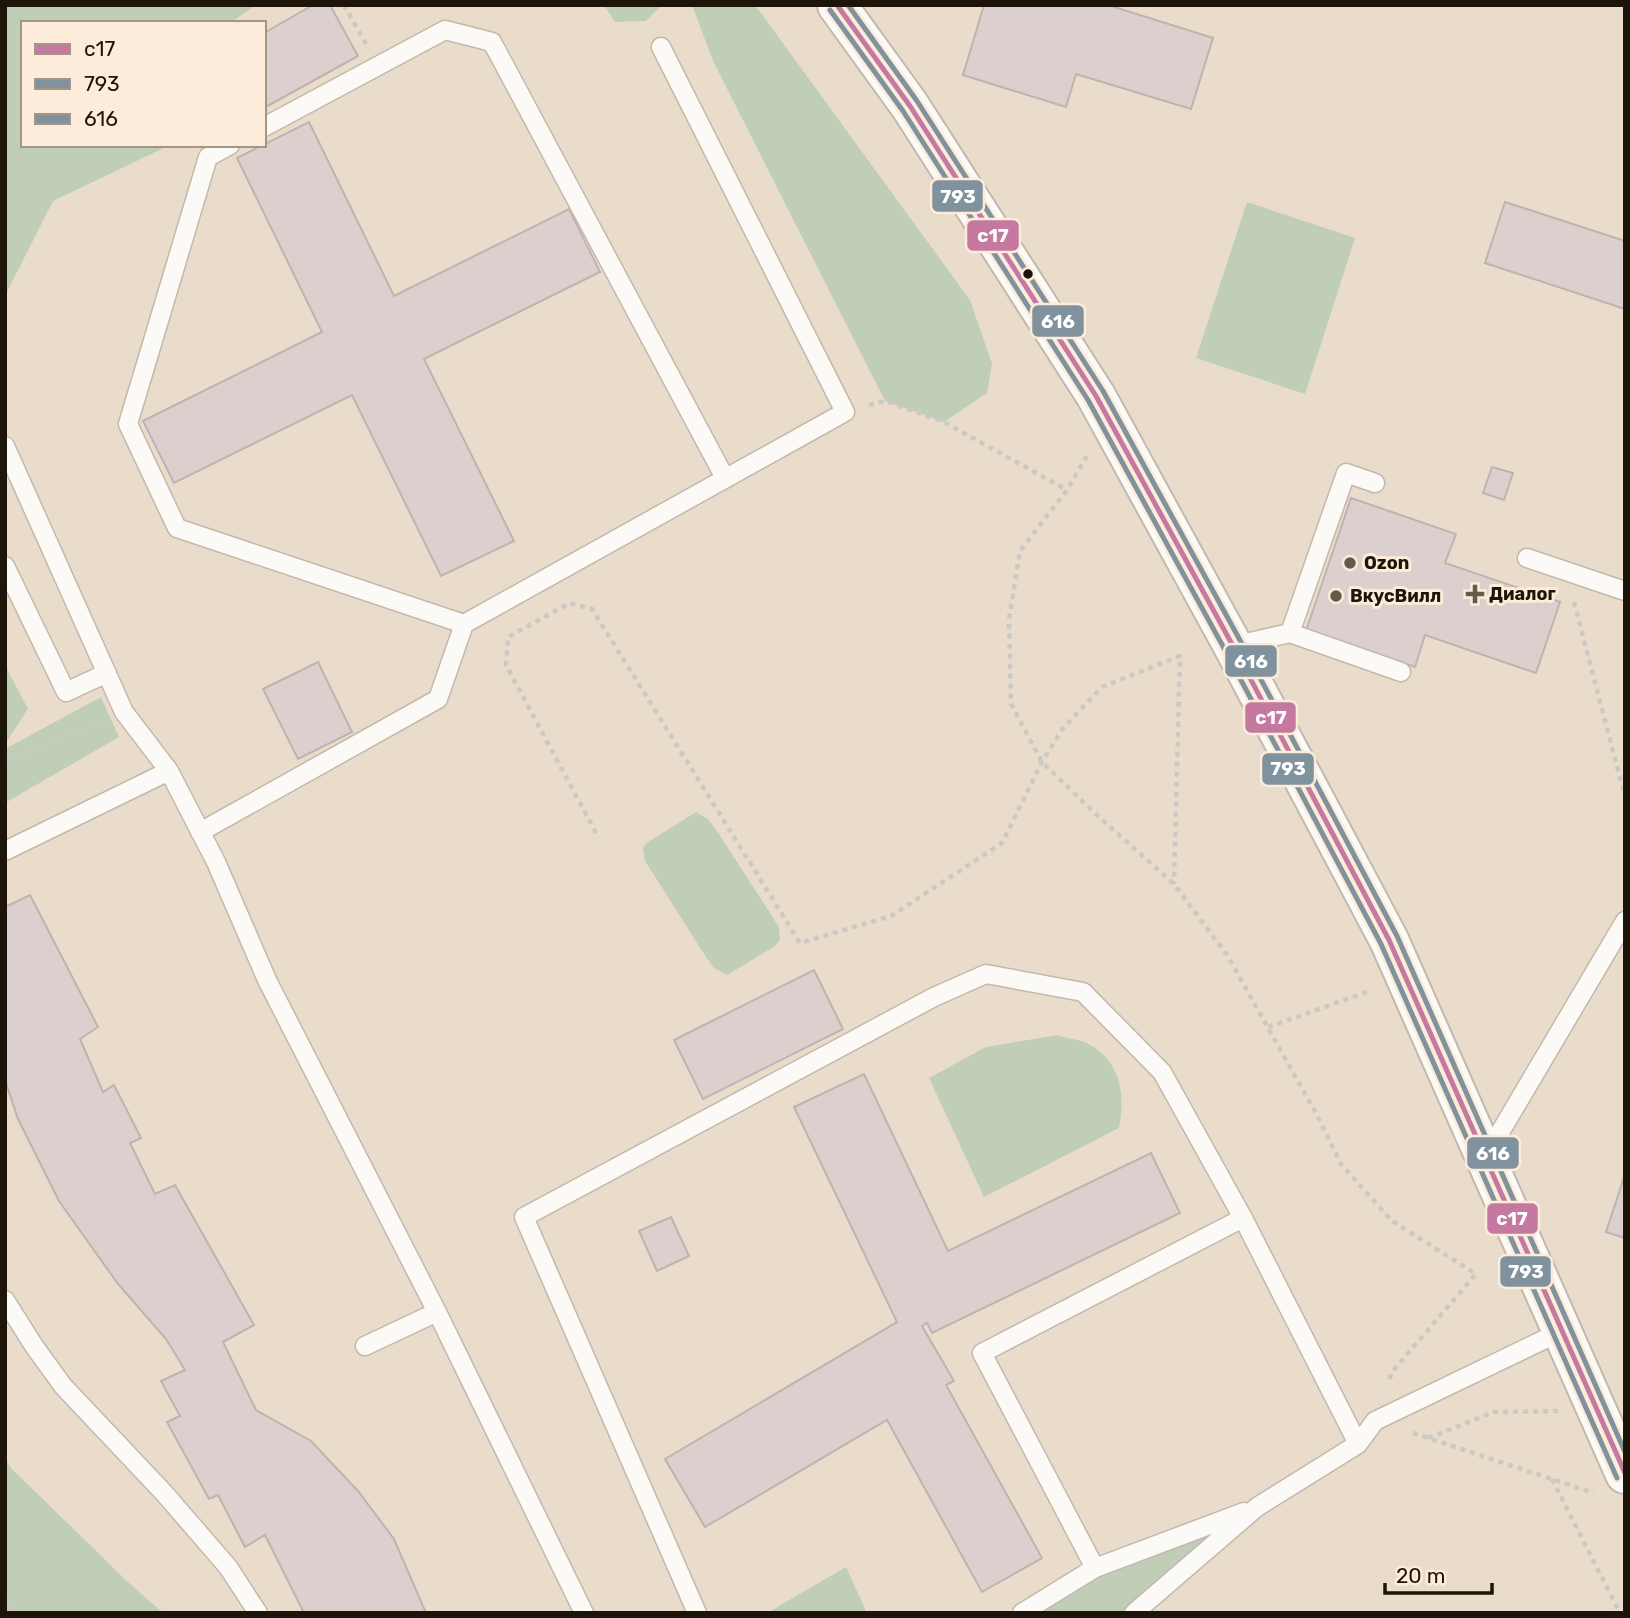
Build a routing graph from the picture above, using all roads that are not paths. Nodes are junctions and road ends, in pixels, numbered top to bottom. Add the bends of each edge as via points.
1 (837, 5) edge
2 (661, 47) dead end
3 (266, 127) edge
4 (226, 147) edge
5 (5, 446) edge
6 (725, 478) junction
7 (1375, 483) dead end
8 (1527, 558) dead end
9 (5, 566) edge
10 (1625, 592) edge
11 (464, 624) junction
12 (1290, 633) junction
13 (1233, 646) junction
14 (1401, 672) dead end
15 (107, 673) junction
16 (169, 771) junction
17 (200, 832) junction
18 (5, 851) edge
19 (1625, 922) edge
20 (1486, 1156) junction
21 (1243, 1219) junction
22 (5, 1300) edge
23 (438, 1312) junction
24 (1562, 1331) junction
25 (365, 1346) dead end
26 (1358, 1444) junction
27 (1613, 1485) edge
28 (1257, 1507) junction
29 (1095, 1567) junction
30 (258, 1613) edge
31 (584, 1613) edge
32 (697, 1613) edge
33 (1022, 1613) edge
34 (1134, 1613) edge

1 - 13 street via 910,106 1096,396
2 - 6 lane via 845,412
3 - 6 lane via 445,30 492,42
4 - 11 lane via 208,157 128,424 177,528
5 - 15 lane
6 - 11 lane
7 - 12 lane via 1346,474
8 - 10 lane
9 - 15 lane via 66,692
11 - 17 lane via 438,699
12 - 13 lane
12 - 14 lane
13 - 20 street via 1389,940
15 - 16 lane via 124,712
16 - 17 lane
16 - 18 lane
17 - 23 lane via 267,980
19 - 20 lane
20 - 24 street
21 - 26 lane
21 - 29 lane via 982,1353
21 - 32 lane via 1162,1072 1083,992 986,974 934,996 524,1217
22 - 30 lane via 63,1386 228,1567
23 - 25 lane
23 - 31 lane
24 - 26 lane via 1375,1421
24 - 27 street
26 - 28 lane
28 - 29 lane
28 - 34 lane
29 - 33 lane

